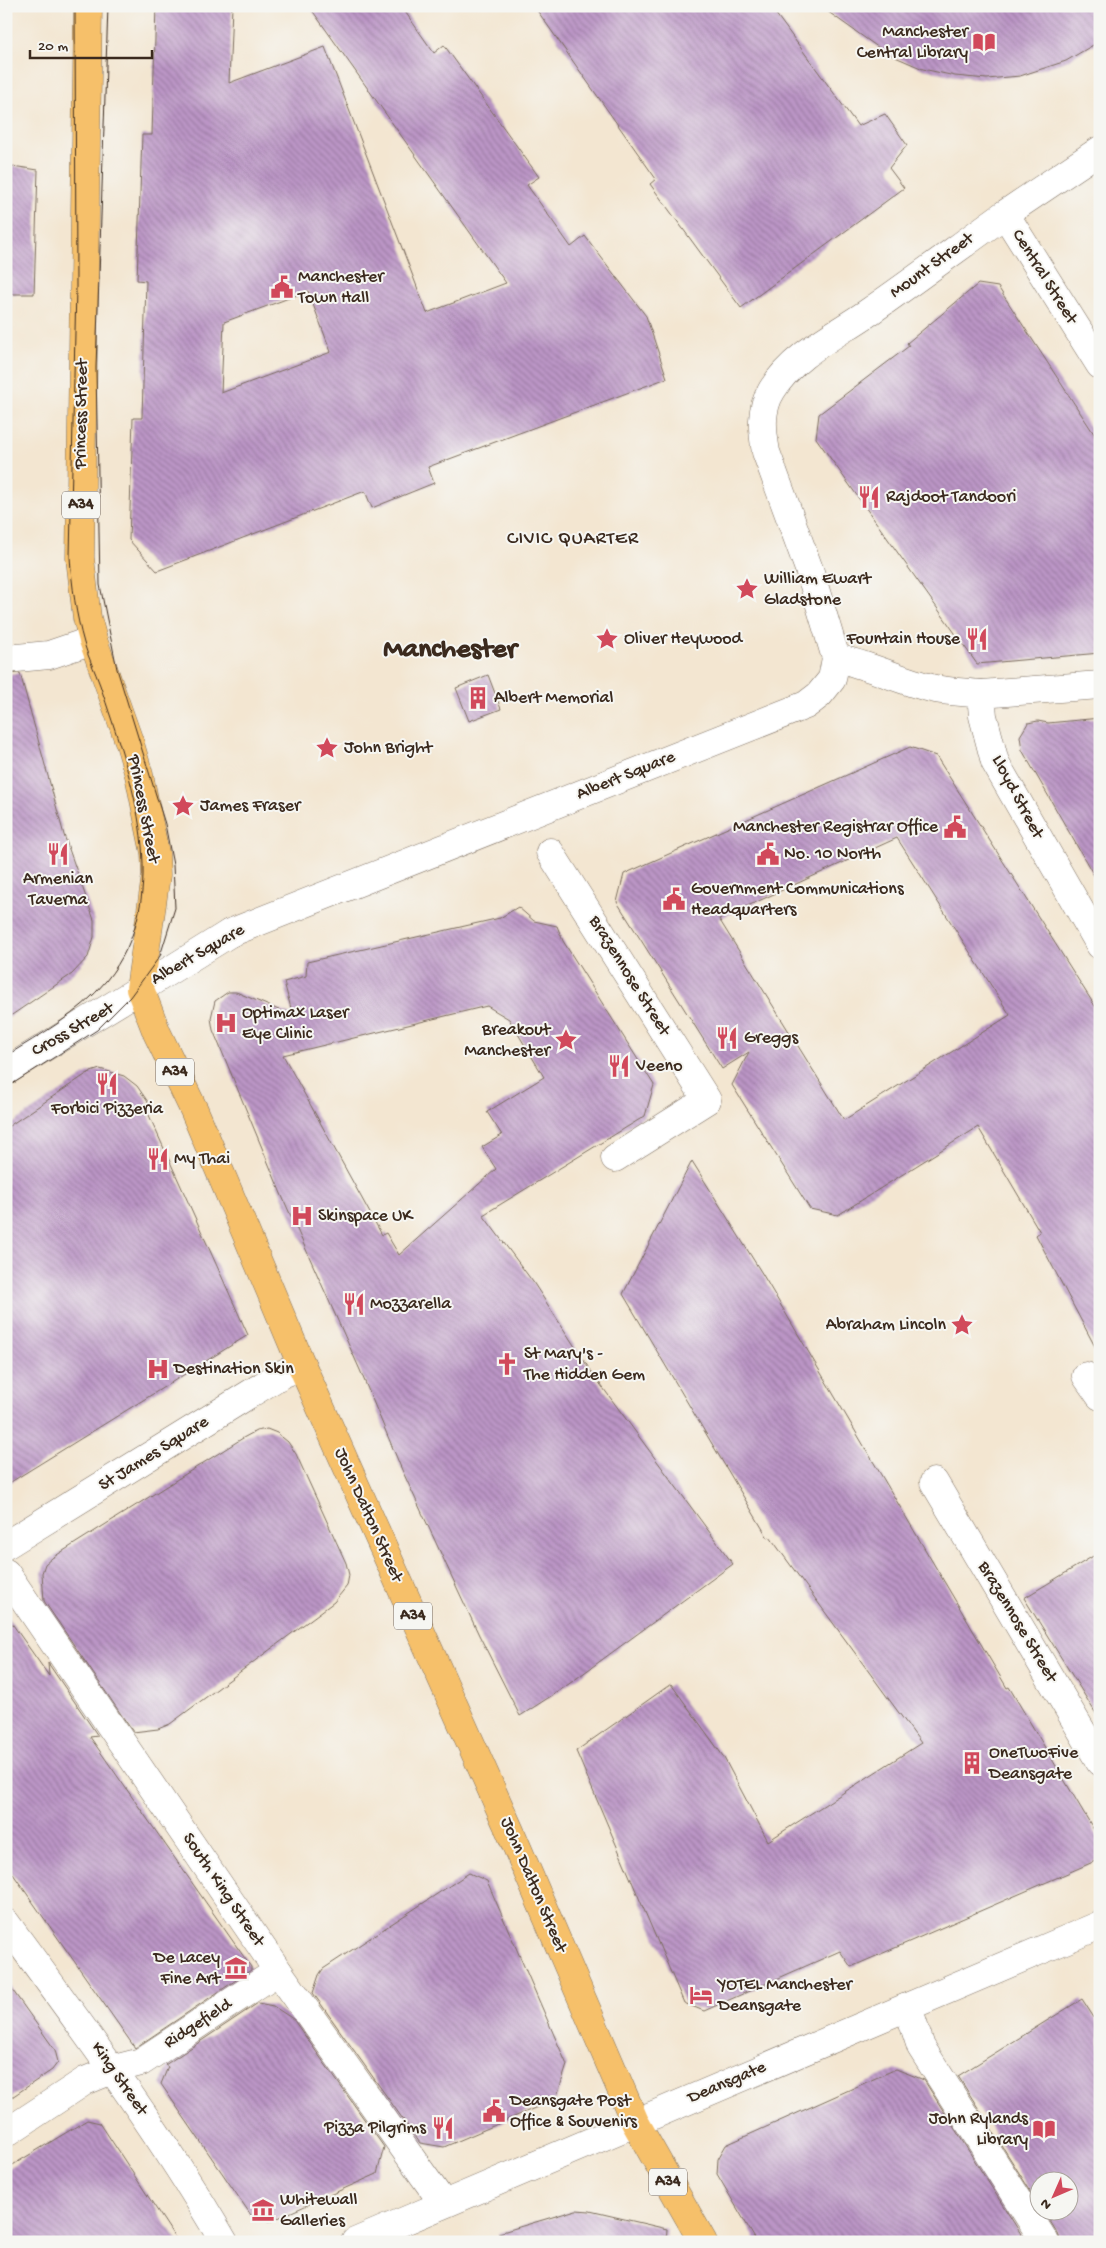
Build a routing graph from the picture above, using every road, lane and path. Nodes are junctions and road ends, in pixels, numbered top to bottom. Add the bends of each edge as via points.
1 (88, 6) edge
2 (1100, 150) edge
3 (1004, 214) junction
4 (1100, 365) edge
5 (93, 640) junction
6 (836, 658) junction
7 (6, 659) edge
8 (1100, 685) edge
9 (981, 694) junction
10 (550, 852) dead end
11 (1100, 945) edge
12 (140, 989) junction
13 (6, 1071) edge
14 (615, 1158) dead end
15 (302, 1366) junction
16 (934, 1482) dead end
17 (6, 1545) edge
18 (6, 1573) edge
19 (1100, 1762) edge
20 (6, 1923) edge
21 (1100, 1925) edge
22 (278, 1971) junction
23 (908, 2007) junction
24 (114, 2069) junction
25 (635, 2122) junction
26 (6, 2133) edge
27 (443, 2203) junction
28 (224, 2242) edge
29 (355, 2242) edge
30 (703, 2242) edge
31 (1045, 2242) edge

1 - 5 main road, Princess Street / A34 via 80,558
2 - 3 street, Mount Street
3 - 4 street, Central Street
3 - 6 street, Mount Street via 801,358 771,390 763,412 766,452 810,572
5 - 7 street via 49,655
5 - 12 main road, Princess Street / A34 via 130,744 155,853 156,875
6 - 9 street via 932,688
6 - 12 street, Albert Square via 832,679 806,705 230,933
8 - 9 street
9 - 11 street, Lloyd Street via 995,762
10 - 14 street, Brazennose Street via 708,1100
12 - 13 street, Cross Street
12 - 15 main road, John Dalton Street / A34
15 - 17 street, St James Square via 282,1374
15 - 25 main road, John Dalton Street / A34 via 510,1831
16 - 19 street, Brazennose Street
18 - 22 street, South King Street
20 - 24 street, King Street
21 - 23 street, Deansgate
22 - 24 street, Ridgefield via 141,2062
22 - 27 street, South King Street
23 - 25 street, Deansgate
23 - 31 street via 921,2047
24 - 26 street, Ridgefield via 85,2081
24 - 28 street, King Street via 187,2178
25 - 27 street, Deansgate
25 - 30 main road, A34
27 - 29 street, Deansgate

